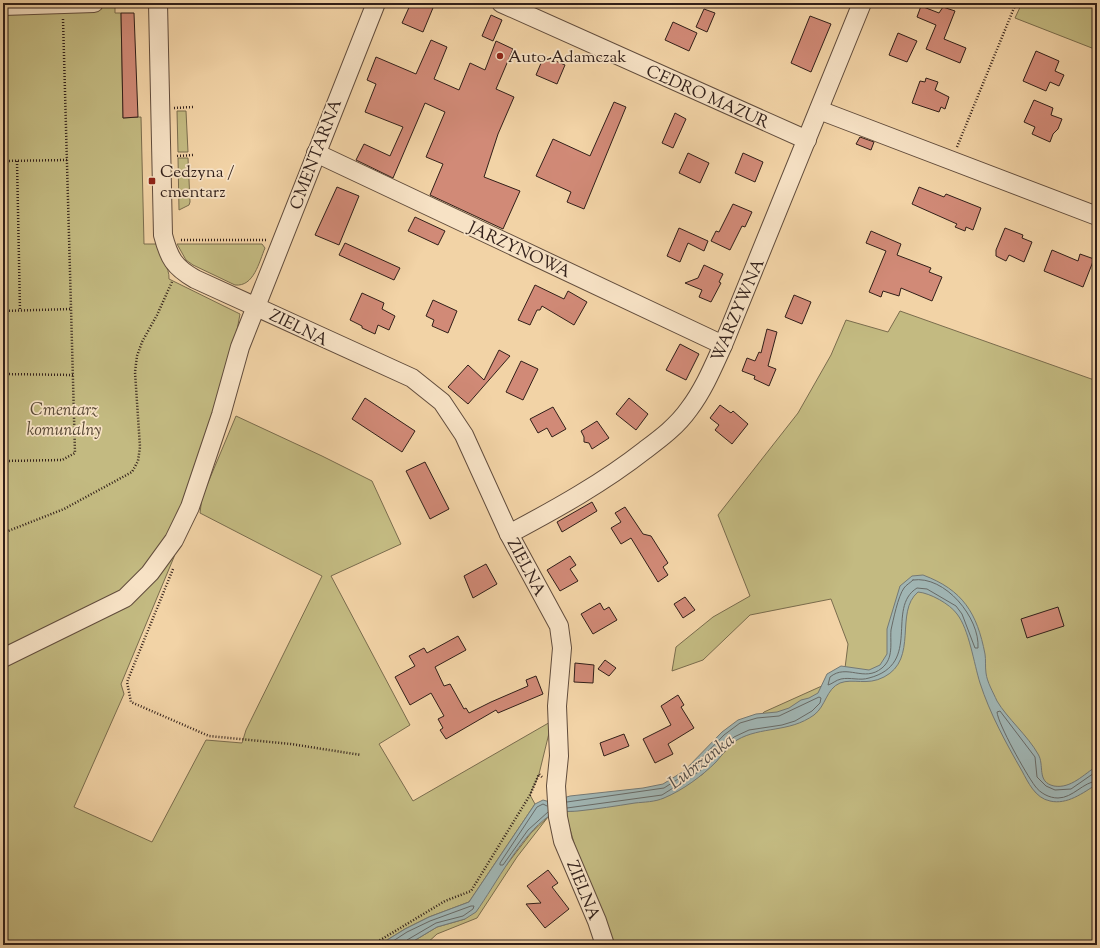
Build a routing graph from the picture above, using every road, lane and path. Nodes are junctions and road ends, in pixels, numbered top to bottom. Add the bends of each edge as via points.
1 (94, 3) edge
2 (158, 3) edge
3 (376, 3) edge
4 (501, 3) edge
5 (862, 3) edge
6 (1016, 3) edge
7 (62, 4) junction
8 (3, 6) edge
9 (172, 101) dead end
10 (193, 107) dead end
11 (819, 110) junction
12 (807, 140) junction
13 (316, 153) junction
14 (194, 155) dead end
15 (173, 156) dead end
16 (67, 160) junction
17 (3, 161) edge
18 (17, 161) junction
19 (952, 161) junction
20 (1097, 216) edge
21 (174, 240) dead end
22 (270, 240) dead end
23 (181, 271) junction
24 (257, 306) junction
25 (71, 309) junction
26 (3, 311) edge
27 (20, 311) junction
28 (723, 345) junction
29 (3, 374) edge
30 (73, 375) junction
31 (3, 461) edge
32 (3, 533) edge
33 (508, 534) junction
34 (175, 565) dead end
35 (3, 658) edge
36 (361, 755) dead end
37 (556, 790) junction
38 (372, 945) edge
39 (605, 945) edge

1 - 7 street
2 - 23 street via 164,235 167,251
3 - 13 street, CMENTARNA
4 - 12 street, CEDRO MAZUR
5 - 11 street, WARZYWNA
6 - 19 path
7 - 8 street
7 - 16 path
9 - 10 path via 172,108
11 - 12 street, WARZYWNA
11 - 19 street
12 - 28 street, WARZYWNA
13 - 24 street, CMENTARNA
13 - 28 street, JARZYNOWA
14 - 15 path
16 - 18 path
16 - 25 path
17 - 18 path
18 - 27 path
19 - 20 street
21 - 22 path
23 - 24 street, ZIELNA
23 - 32 path via 168,287 137,356 135,372 140,447 138,461 132,472 64,509
24 - 33 street, ZIELNA via 284,321 412,378 442,402 464,434
24 - 35 street, CMENTARNA via 240,347 221,416 190,508 174,540 150,573 125,598
25 - 27 path
25 - 30 path
26 - 27 path
28 - 33 street, WARZYWNA via 702,391 669,432 619,470 556,509
29 - 30 path
30 - 31 path via 75,453 62,460
33 - 37 street, ZIELNA via 559,626 562,648
34 - 36 path via 127,682 131,702 209,736 291,744
37 - 38 path via 539,774 530,795 471,890 445,902
37 - 39 street, ZIELNA via 563,840

